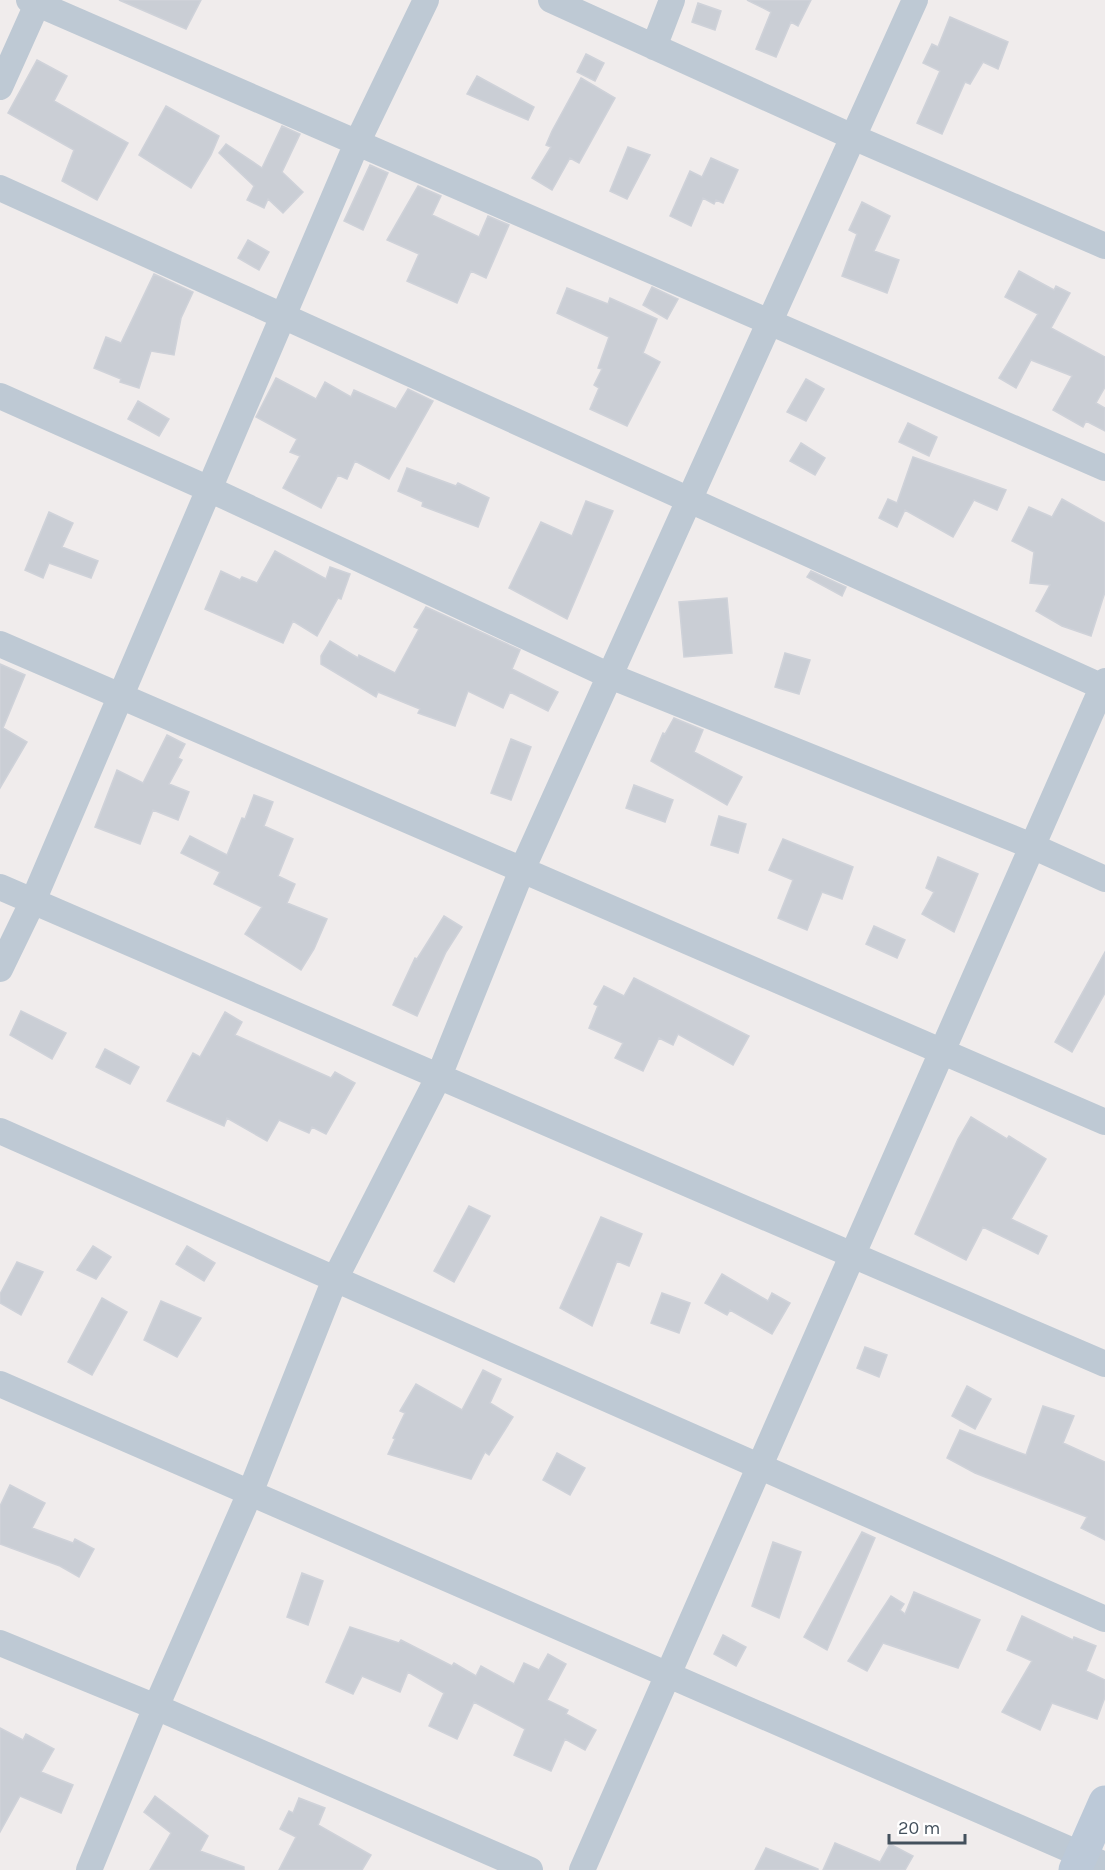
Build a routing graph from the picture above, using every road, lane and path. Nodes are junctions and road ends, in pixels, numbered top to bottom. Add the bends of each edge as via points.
1 (426, 0) edge
2 (551, 0) edge
3 (672, 0) edge
4 (915, 0) edge
5 (35, 1) edge
6 (654, 47) junction
7 (0, 87) edge
8 (853, 137) junction
9 (357, 142) junction
10 (0, 188) edge
11 (1105, 246) edge
12 (284, 314) junction
13 (770, 322) junction
14 (0, 396) edge
15 (1105, 468) edge
16 (209, 489) junction
17 (689, 501) junction
18 (0, 644) edge
19 (610, 676) junction
20 (1104, 685) edge
21 (121, 696) junction
22 (1032, 846) junction
23 (522, 870) junction
24 (1105, 879) edge
25 (0, 887) edge
26 (33, 901) junction
27 (0, 969) edge
28 (942, 1051) junction
29 (439, 1076) junction
30 (1105, 1122) edge
31 (0, 1131) edge
32 (852, 1255) junction
33 (335, 1279) junction
34 (1105, 1364) edge
35 (0, 1384) edge
36 (759, 1467) junction
37 (250, 1493) junction
38 (1105, 1619) edge
39 (0, 1643) edge
40 (668, 1675) junction
41 (156, 1707) junction
42 (1105, 1802) edge
43 (1087, 1864) edge
44 (88, 1870) edge
45 (530, 1870) edge
46 (582, 1870) edge

1 - 9 street
2 - 6 street
3 - 6 street
4 - 8 street
5 - 7 street
5 - 9 street
6 - 8 street
8 - 11 street
8 - 13 street
9 - 12 street
9 - 13 street
10 - 12 street
12 - 16 street
12 - 17 street
13 - 15 street
13 - 17 street
14 - 16 street
16 - 19 street
16 - 21 street
17 - 19 street
17 - 20 street
18 - 21 street
19 - 22 street
19 - 23 street
20 - 22 street
21 - 23 street
21 - 26 street
22 - 24 street
22 - 28 street
23 - 28 street
23 - 29 street
25 - 26 street
26 - 27 street
26 - 29 street
28 - 30 street
28 - 32 street
29 - 32 street
29 - 33 street
31 - 33 street
32 - 34 street
32 - 36 street
33 - 36 street
33 - 37 street
35 - 37 street
36 - 38 street
36 - 40 street
37 - 40 street
37 - 41 street
39 - 41 street
40 - 43 street
40 - 46 street
41 - 44 street
41 - 45 street
42 - 43 street

